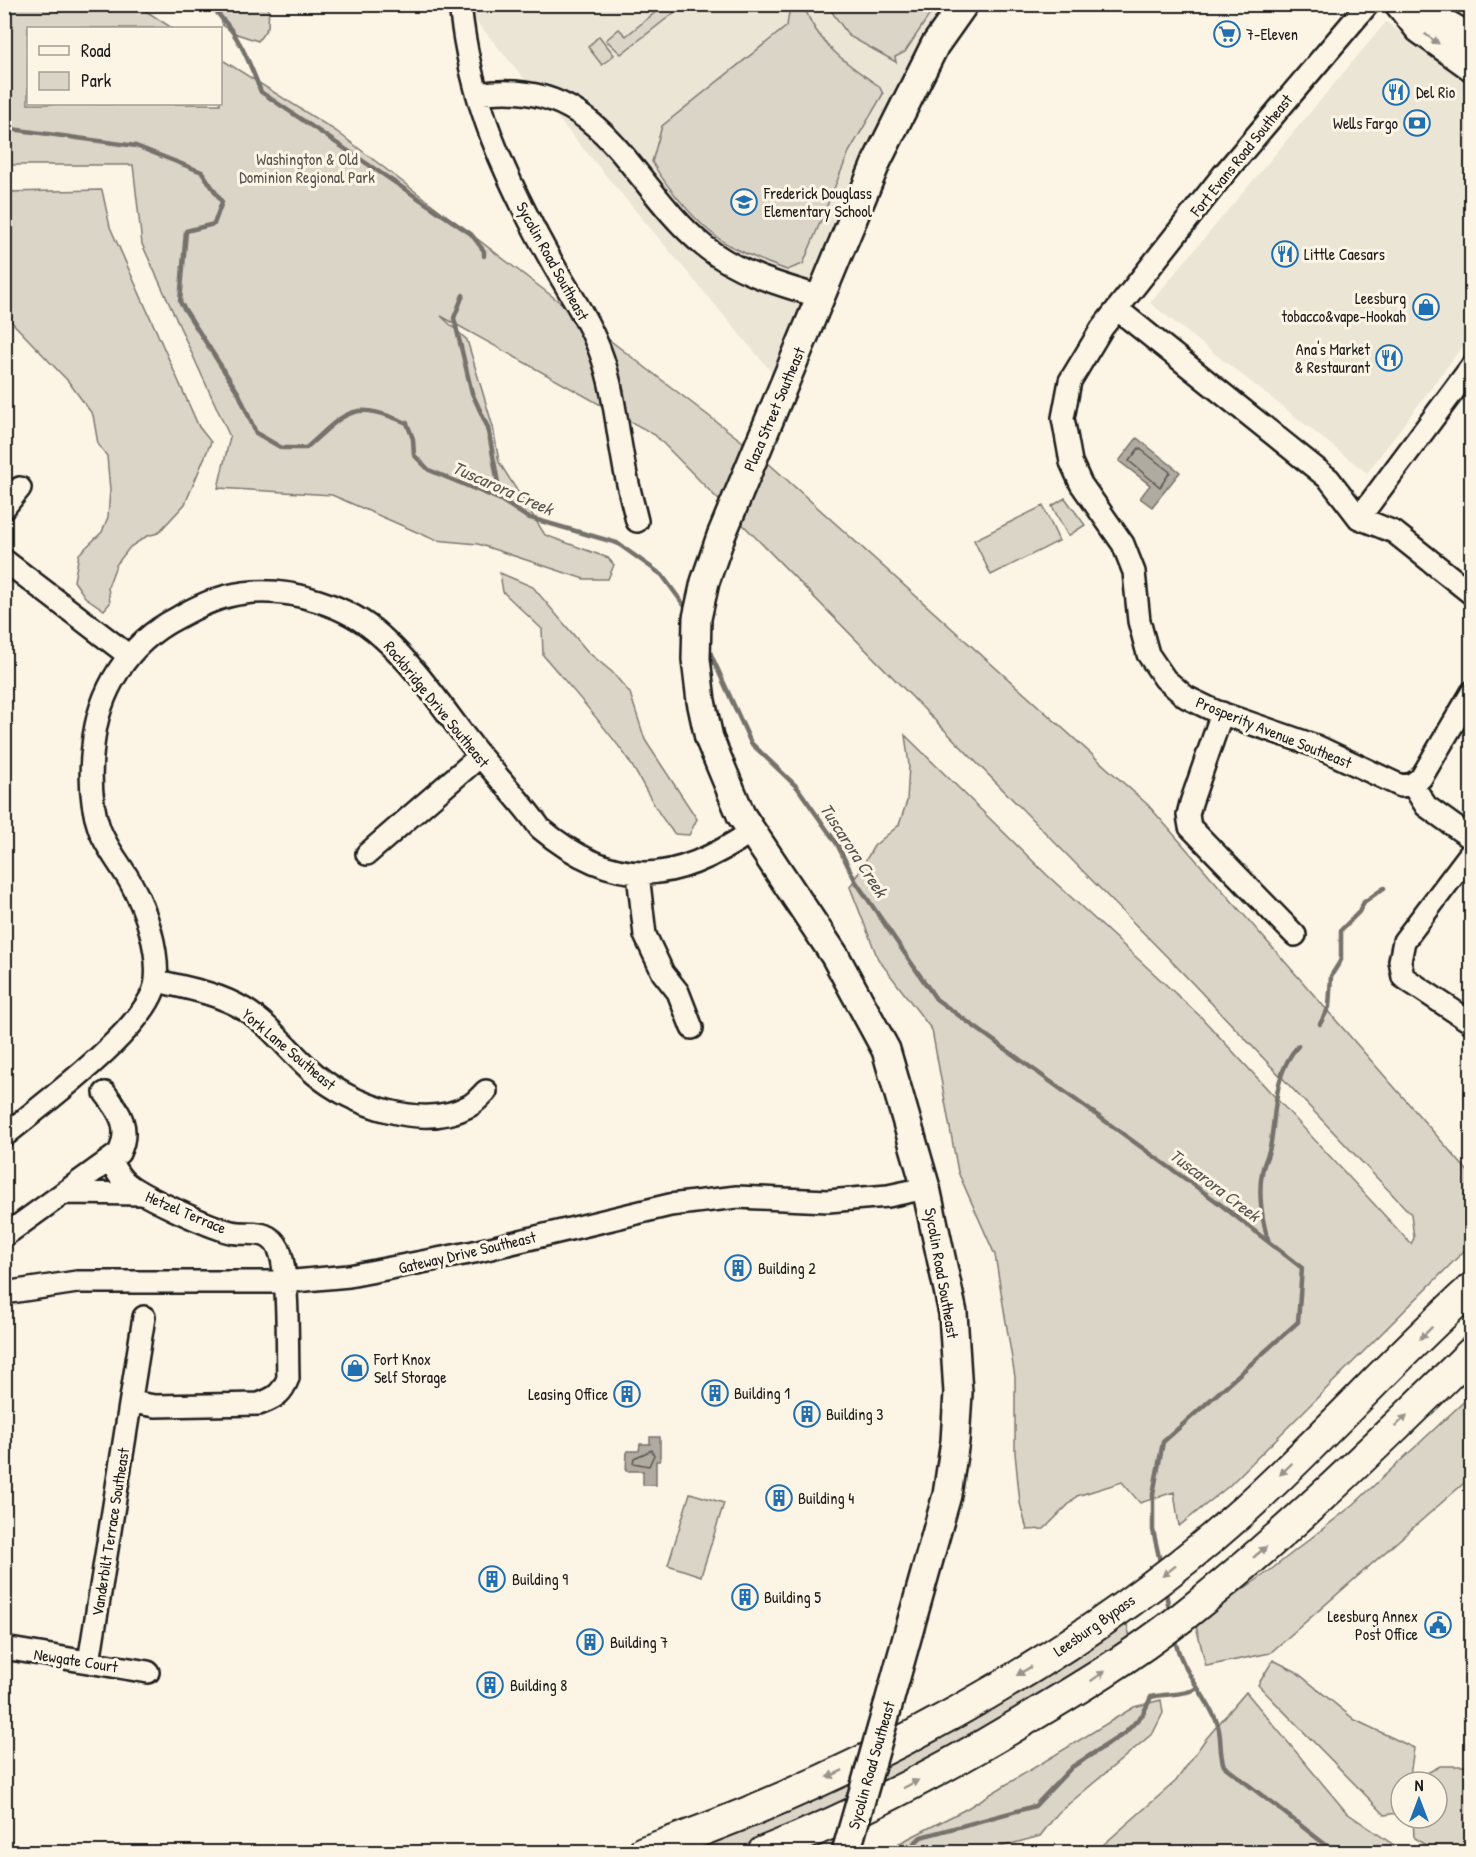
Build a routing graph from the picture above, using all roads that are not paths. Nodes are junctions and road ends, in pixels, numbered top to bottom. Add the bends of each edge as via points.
1 (460, 4) edge
2 (964, 4) edge
3 (1368, 4) edge
4 (1399, 4) edge
5 (1412, 4) edge
6 (1457, 4) edge
7 (1470, 39) edge
8 (1472, 67) edge
9 (478, 94) junction
10 (821, 297) junction
11 (1117, 309) junction
12 (1472, 366) edge
13 (20, 488) dead end
14 (4, 508) edge
15 (1359, 518) junction
16 (637, 521) dead end
17 (4, 560) edge
18 (1472, 594) edge
19 (1139, 621) joint
20 (128, 655) junction
21 (1472, 692) edge
22 (1222, 713) junction
23 (480, 756) junction
24 (1412, 784) junction
25 (752, 831) junction
26 (1472, 839) edge
27 (1472, 851) edge
28 (367, 854) dead end
29 (638, 874) junction
30 (1295, 934) dead end
31 (157, 981) junction
32 (1472, 1023) edge
33 (692, 1028) dead end
34 (486, 1091) dead end
35 (105, 1093) dead end
36 (4, 1136) edge
37 (110, 1161) junction
38 (926, 1188) junction
39 (65, 1194) junction
40 (143, 1194) junction
41 (4, 1236) edge
42 (284, 1282) junction
43 (1470, 1289) edge
44 (4, 1293) edge
45 (144, 1317) dead end
46 (1472, 1352) edge
47 (131, 1402) junction
48 (4, 1648) edge
49 (88, 1662) junction
50 (148, 1672) dead end
51 (643, 1852) edge
52 (763, 1852) edge
53 (846, 1852) edge

1 - 9 street, Sycolin Road Southeast
2 - 10 main road, Plaza Street Southeast via 911,88
3 - 11 street, Fort Evans Road Southeast via 1223,175
4 -> 8 main road via 1419,29
5 - 7 main road
6 - 7 main road via 1459,25
9 - 10 street via 525,93 575,111 613,141 686,230 706,248 759,276
9 - 16 street, Sycolin Road Southeast via 498,158 596,340 613,389 622,458
10 - 25 main road, Plaza Street Southeast via 721,536 697,618 696,659 709,738 741,815
11 - 15 street via 1329,479
11 - 19 street, Fort Evans Road Southeast via 1076,367 1065,398 1063,418 1071,462 1081,484 1123,544 1134,572
12 - 15 street
13 - 14 street
15 - 18 street via 1394,532
17 - 20 street
19 - 22 street, Prosperity Avenue Southeast via 1149,654 1165,679 1186,697
20 - 23 street, Rockbridge Drive Southeast via 160,627 223,597 264,593 317,601 351,616 383,637
20 - 31 street, Rockbridge Drive Southeast via 109,688 93,743 93,797 100,830 146,912
21 - 24 street via 1421,778
22 - 24 street, Prosperity Avenue Southeast via 1316,746 1401,786
22 - 30 street via 1191,803 1190,827
23 - 28 street
23 - 29 street, Rockbridge Drive Southeast via 540,828 560,845 608,868
24 - 26 street via 1426,806
25 - 29 street, Rockbridge Drive Southeast via 711,858 664,873
25 - 38 main road, Sycolin Road Southeast via 835,956 886,1050
27 - 32 street via 1404,941 1400,962 1403,977
29 - 33 street via 645,935 663,973 678,992
31 - 34 street, York Lane Southeast via 220,996 245,1010 315,1075 352,1099 373,1107 440,1115 469,1106
31 - 36 street via 121,1038
35 - 37 street via 124,1124 121,1149
37 - 39 street
37 - 40 street, Hetzel Terrace via 122,1180
38 - 42 street, Gateway Drive Southeast via 837,1201 737,1197 670,1205 394,1269
38 - 53 main road, Sycolin Road Southeast, bridge via 952,1313 958,1393 956,1429 944,1505
39 - 40 street
39 - 41 street
40 - 42 street, Hetzel Terrace via 230,1232 254,1232 272,1239 281,1256
42 - 44 street, Gateway Drive Southeast via 77,1282
42 - 47 street via 288,1378 274,1399 259,1404 155,1406
43 -> 51 highway, Leesburg Bypass via 1242,1512 1125,1604 1048,1656 905,1740 752,1812
45 - 47 street, Vanderbilt Terrace Southeast
52 -> 46 highway via 876,1803 1086,1684 1216,1589 1299,1519
47 - 49 street, Vanderbilt Terrace Southeast
48 - 49 street, Newgate Court
49 - 50 street, Newgate Court

